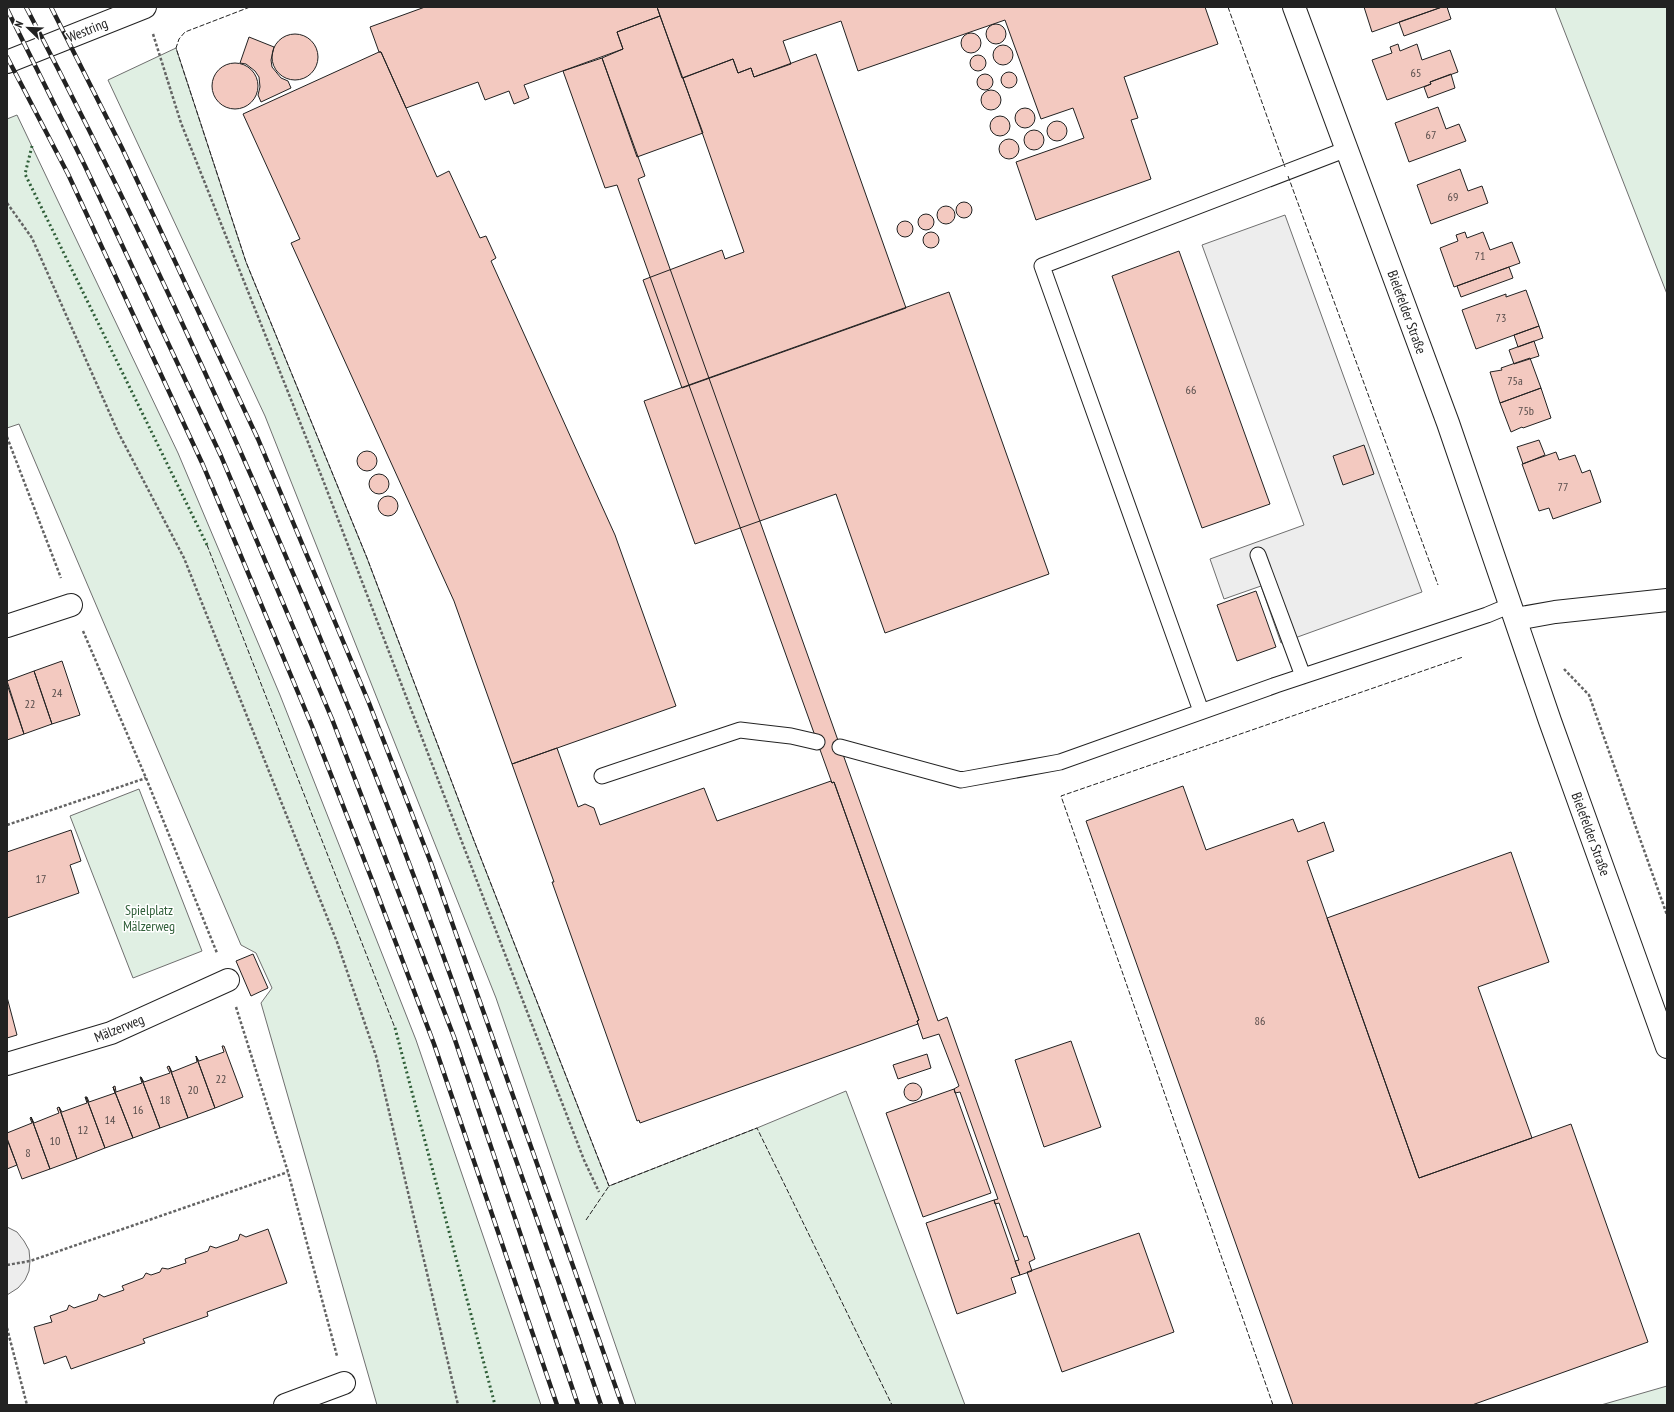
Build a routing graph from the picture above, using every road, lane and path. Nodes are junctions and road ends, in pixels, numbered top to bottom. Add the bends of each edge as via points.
1 (144, 7) edge
2 (1294, 7) edge
3 (7, 62) edge
4 (1347, 149) junction
5 (7, 203) edge
6 (7, 437) edge
7 (1258, 555) dead end
8 (1667, 600) edge
9 (71, 605) junction
10 (1513, 612) junction
11 (7, 626) edge
12 (1563, 668) dead end
13 (1303, 676) junction
14 (1202, 711) junction
15 (817, 742) dead end
16 (840, 747) dead end
17 (602, 776) dead end
18 (146, 778) junction
19 (7, 825) edge
20 (1667, 915) edge
21 (228, 980) junction
22 (1667, 1047) edge
23 (7, 1064) edge
24 (288, 1172) junction
25 (599, 1192) dead end
26 (7, 1265) edge
27 (7, 1328) edge
28 (344, 1383) joint
29 (27, 1405) edge
30 (285, 1405) edge
31 (458, 1405) edge

1 - 3 street, Westring
1 - 25 path via 181,122 326,488 581,1153
2 - 4 street, Bielefelder Straße
4 - 10 street, Bielefelder Straße via 1448,423
4 - 14 lane via 1042,266
5 - 31 path via 32,238 118,432 184,558 337,942 376,1056
6 - 9 path
7 - 13 lane
8 - 10 street via 1555,612
9 - 11 street
9 - 18 path
10 - 13 lane via 1487,615
10 - 22 street, Bielefelder Straße
12 - 20 path via 1588,695
13 - 14 lane
14 - 16 lane via 1060,762 961,780
15 - 17 lane via 740,730
18 - 19 path
18 - 21 path
21 - 23 street, Mälzerweg via 111,1033
21 - 24 path
24 - 26 path via 30,1260
24 - 28 path
27 - 29 path
28 - 30 street

